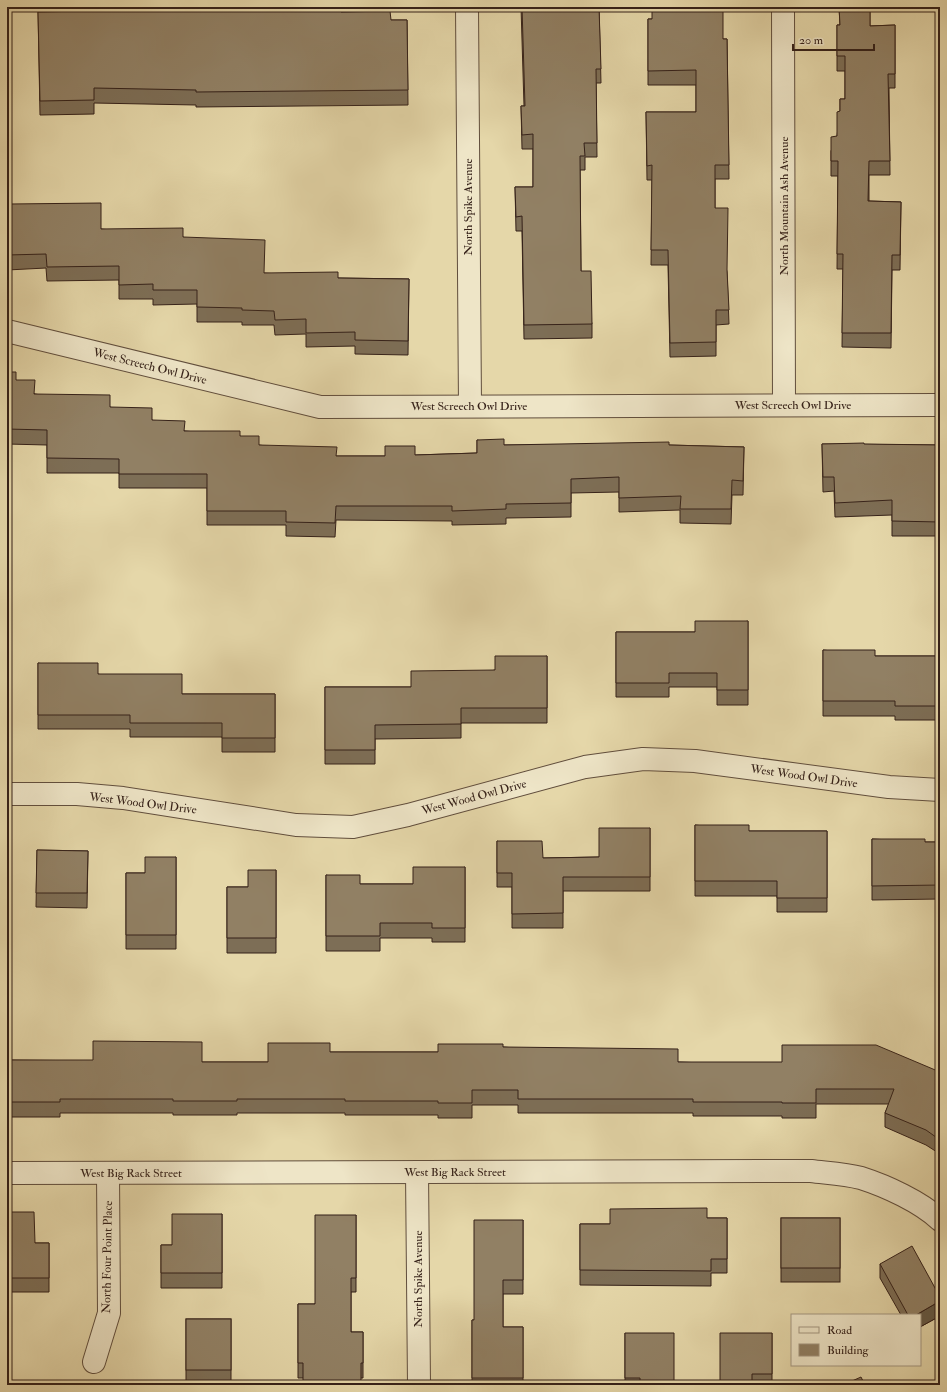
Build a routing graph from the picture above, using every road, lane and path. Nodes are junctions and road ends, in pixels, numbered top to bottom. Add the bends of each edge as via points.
1 (467, 7) edge
2 (783, 7) edge
3 (7, 331) edge
4 (784, 405) junction
5 (940, 405) edge
6 (470, 406) junction
7 (940, 790) edge
8 (7, 794) edge
9 (417, 1172) junction
10 (7, 1173) edge
11 (108, 1173) junction
12 (940, 1220) edge
13 (94, 1362) dead end
14 (419, 1385) edge

1 - 6 street, North Spike Avenue
2 - 4 street, North Mountain Ash Avenue
3 - 6 street, West Screech Owl Drive via 320,407
4 - 5 street, West Screech Owl Drive
4 - 6 street, West Screech Owl Drive
7 - 8 street, West Wood Owl Drive via 888,787 695,761 643,759 585,767 408,815 353,827 296,824 123,798 77,794
9 - 11 street, West Big Rack Street
9 - 12 street, West Big Rack Street via 811,1171 860,1178 900,1194
9 - 14 street, North Spike Avenue
10 - 11 street, West Big Rack Street
11 - 13 street, North Four Point Place via 109,1313

